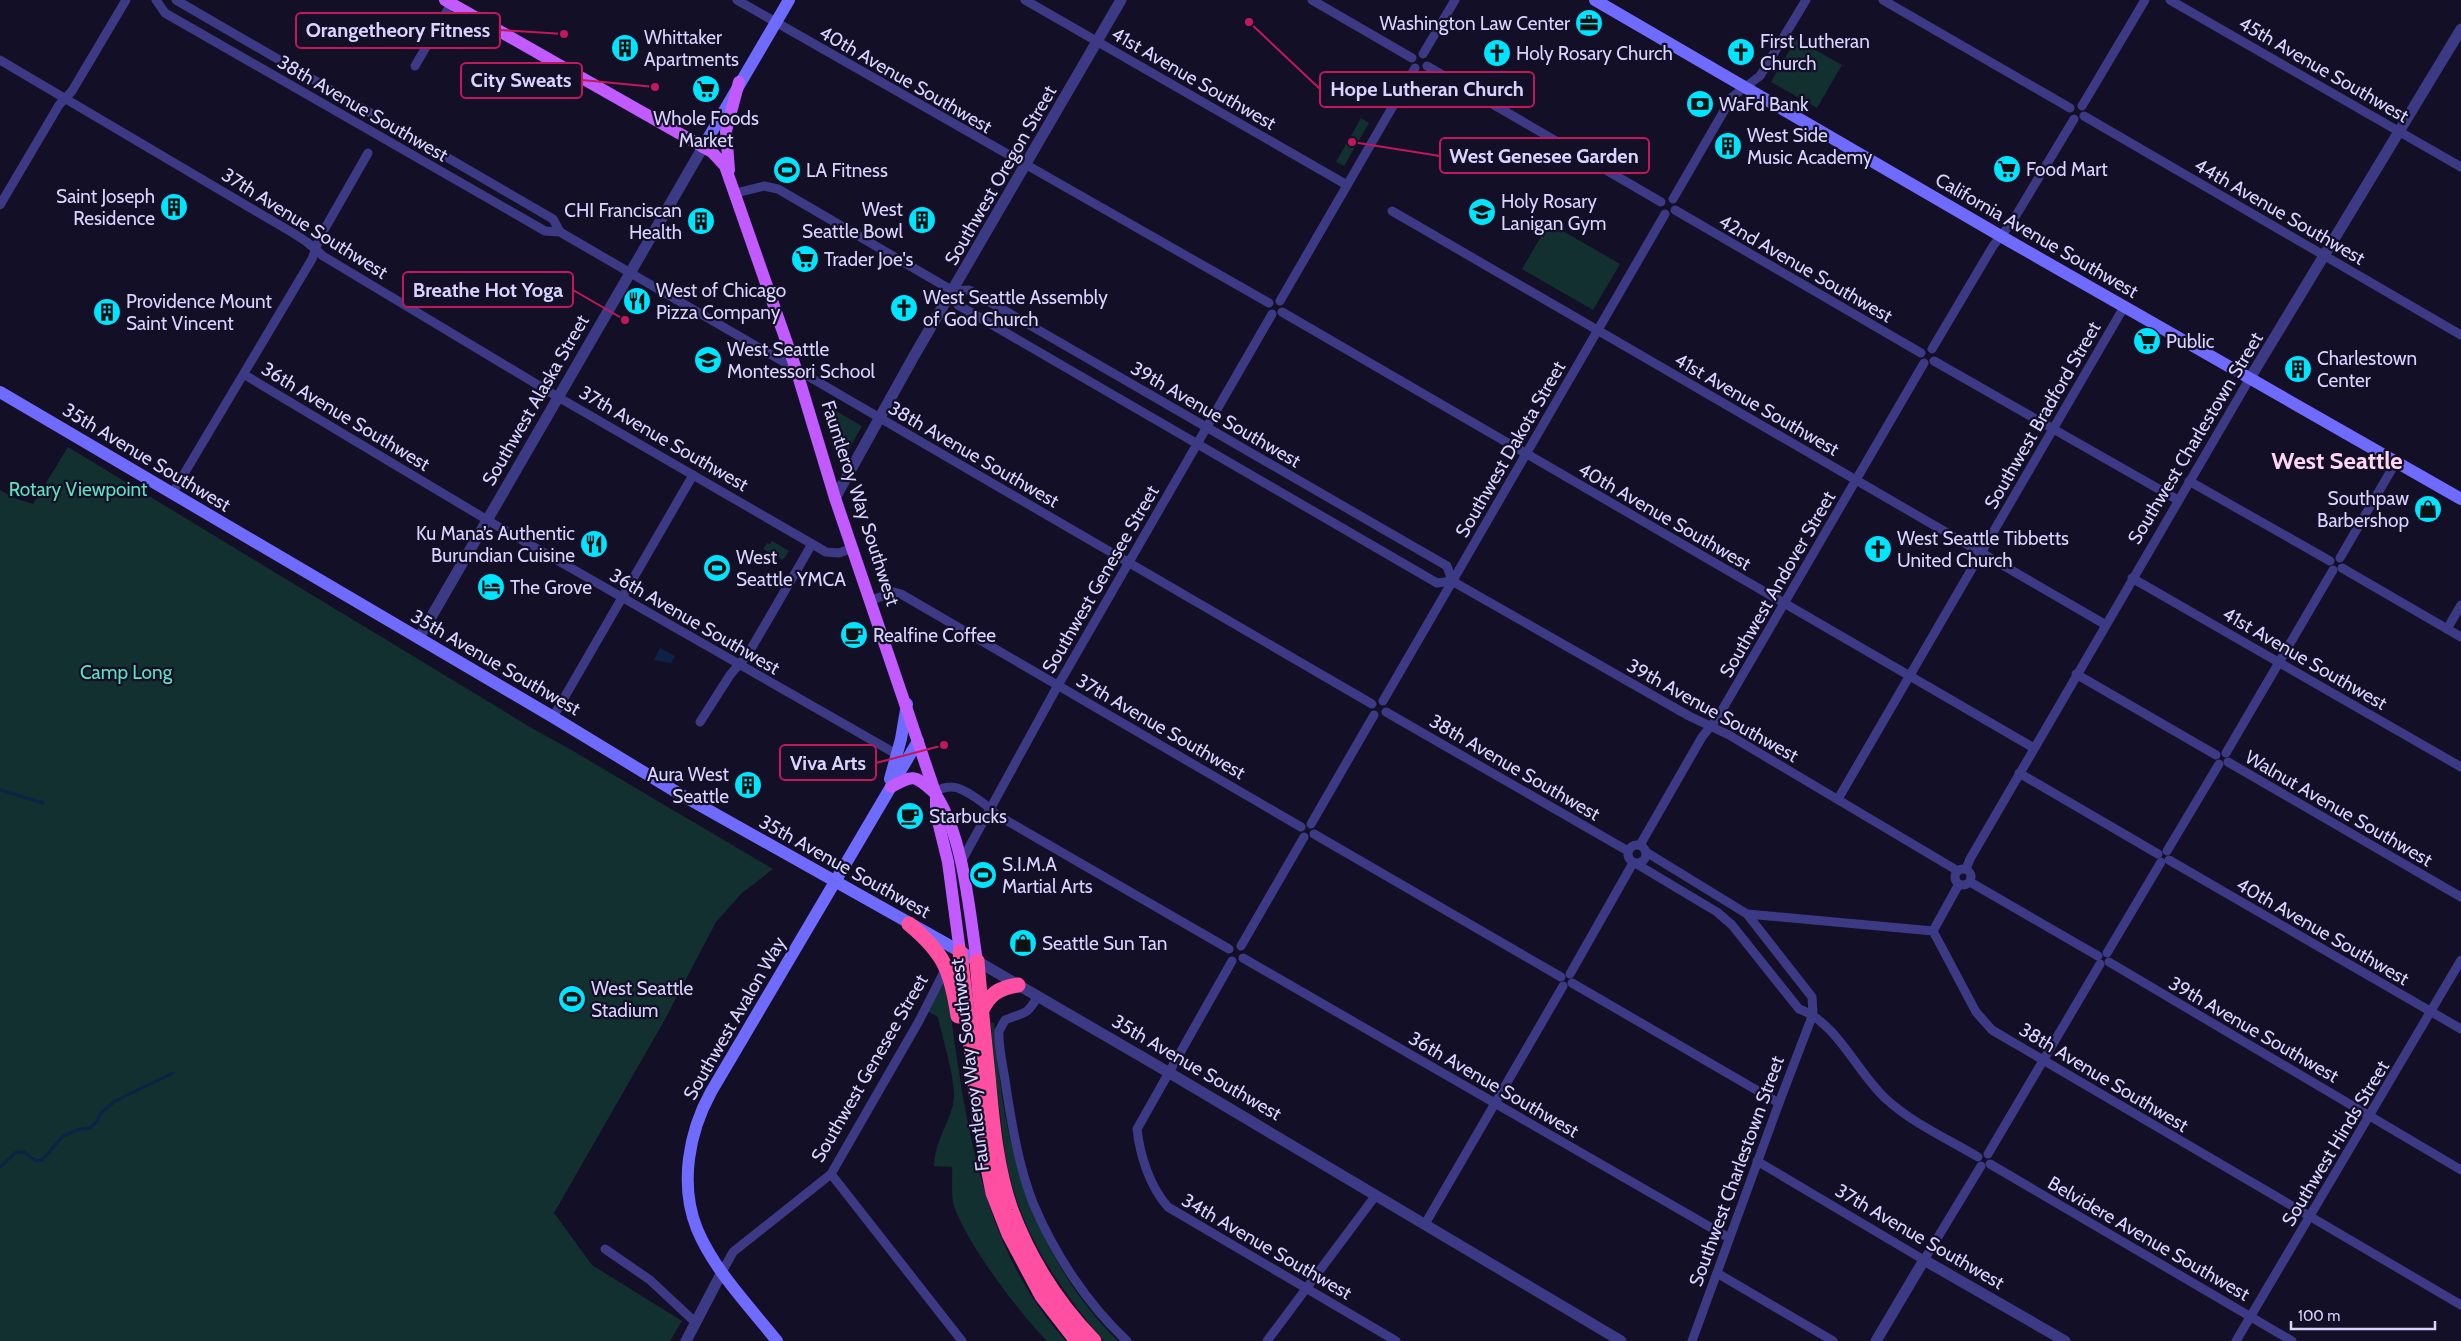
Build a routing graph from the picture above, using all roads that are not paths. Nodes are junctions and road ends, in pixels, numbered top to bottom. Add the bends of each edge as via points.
1 (126, 0) edge
2 (156, 0) edge
3 (176, 0) edge
4 (736, 0) edge
5 (789, 0) edge
6 (1025, 0) edge
7 (1122, 0) edge
8 (1312, 0) edge
9 (1455, 0) edge
10 (1595, 0) edge
11 (1806, 0) edge
12 (1883, 0) edge
13 (2145, 0) edge
14 (2170, 0) edge
15 (450, 1) edge
16 (775, 22) junction
17 (2461, 29) edge
18 (1098, 42) junction
19 (1423, 54) junction
20 (1412, 58) junction
21 (0, 60) edge
22 (415, 66) dead end
23 (1426, 66) junction
24 (1415, 68) junction
25 (739, 82) junction
26 (1746, 87) junction
27 (65, 98) junction
28 (2082, 106) junction
29 (2070, 108) junction
30 (2084, 116) junction
31 (2074, 119) junction
32 (2399, 131) junction
33 (703, 147) junction
34 (368, 153) dead end
35 (1026, 165) junction
36 (2461, 167) edge
37 (729, 173) junction
38 (1347, 185) junction
39 (736, 193) junction
40 (1673, 200) junction
41 (1661, 202) junction
42 (0, 205) edge
43 (1675, 210) junction
44 (1392, 211) dead end
45 (1665, 214) junction
46 (560, 232) junction
47 (2000, 236) junction
48 (315, 250) junction
49 (2324, 256) junction
50 (630, 274) junction
51 (953, 291) junction
52 (1280, 301) junction
53 (1269, 303) junction
54 (2124, 306) junction
55 (1282, 312) junction
56 (1272, 314) junction
57 (1597, 331) junction
58 (2461, 335) edge
59 (1932, 349) junction
60 (1921, 353) junction
61 (1934, 361) junction
62 (1924, 363) junction
63 (796, 369) junction
64 (244, 375) junction
65 (2250, 378) junction
66 (0, 392) edge
67 (558, 397) junction
68 (880, 417) junction
69 (1207, 428) junction
70 (2053, 429) junction
71 (1198, 444) junction
72 (1526, 454) junction
73 (2396, 462) junction
74 (693, 475) junction
75 (1856, 480) junction
76 (2189, 480) junction
77 (172, 494) junction
78 (835, 498) junction
79 (2178, 500) junction
80 (2461, 500) edge
81 (488, 520) junction
82 (812, 544) junction
83 (853, 548) junction
84 (1981, 552) junction
85 (2340, 558) junction
86 (2330, 561) junction
87 (1129, 564) junction
88 (2342, 568) junction
89 (2333, 570) junction
90 (2132, 578) junction
91 (1452, 581) junction
92 (622, 598) junction
93 (872, 600) junction
94 (1784, 604) junction
95 (2461, 605) edge
96 (2106, 625) junction
97 (2447, 629) junction
98 (2461, 637) edge
99 (419, 638) junction
100 (2279, 662) junction
101 (738, 665) junction
102 (2076, 674) junction
103 (1909, 676) junction
104 (1057, 687) junction
105 (1383, 701) junction
106 (907, 704) junction
107 (1372, 704) junction
108 (1386, 712) junction
109 (1374, 715) junction
110 (554, 717) junction
111 (700, 722) dead end
112 (1710, 727) junction
113 (918, 741) junction
114 (2034, 748) junction
115 (2222, 759) junction
116 (901, 761) junction
117 (2461, 767) edge
118 (2019, 773) junction
119 (891, 787) junction
120 (936, 793) junction
121 (885, 798) junction
122 (1838, 799) junction
123 (989, 807) junction
124 (1311, 824) junction
125 (1301, 827) junction
126 (1314, 834) junction
127 (1304, 837) junction
128 (1643, 849) junction
129 (1628, 851) junction
130 (2164, 857) junction
131 (960, 862) junction
132 (1634, 863) junction
133 (1962, 870) junction
134 (834, 882) junction
135 (1970, 882) junction
136 (1959, 884) junction
137 (2461, 897) edge
138 (1748, 914) junction
139 (909, 924) junction
140 (1933, 931) junction
141 (1241, 946) junction
142 (1228, 949) junction
143 (960, 952) junction
144 (1243, 958) junction
145 (2104, 959) junction
146 (2461, 960) edge
147 (977, 961) junction
148 (1232, 961) junction
149 (947, 966) junction
150 (1566, 980) junction
151 (1018, 985) junction
152 (1038, 996) junction
153 (981, 1012) junction
154 (2431, 1012) junction
155 (1813, 1014) junction
156 (2461, 1029) edge
157 (2044, 1060) junction
158 (1168, 1072) junction
159 (973, 1075) junction
160 (1778, 1103) junction
161 (1495, 1104) junction
162 (2370, 1116) junction
163 (1757, 1162) junction
164 (1983, 1162) junction
165 (2461, 1170) edge
166 (831, 1174) junction
167 (1376, 1195) junction
168 (2310, 1217) junction
169 (1425, 1224) junction
170 (1730, 1238) junction
171 (605, 1249) dead end
172 (1924, 1260) junction
173 (722, 1272) junction
174 (1717, 1273) junction
175 (1307, 1287) junction
176 (2461, 1305) edge
177 (2250, 1316) junction
178 (696, 1323) junction
179 (686, 1341) edge
180 (777, 1341) edge
181 (962, 1341) edge
182 (1077, 1341) edge
183 (1094, 1341) edge
184 (1127, 1341) edge
185 (1267, 1341) edge
186 (1396, 1341) edge
187 (1621, 1341) edge
188 (1692, 1341) edge
189 (1833, 1341) edge
190 (1876, 1341) edge
191 (2065, 1341) edge
192 (2236, 1341) edge
193 (2292, 1341) edge

1 - 27 street
2 - 46 street, 38th Avenue Southwest via 165,13 545,231
3 - 46 street, 38th Avenue Southwest via 553,219
4 - 16 street, 40th Avenue Southwest
5 - 16 main road, Southwest Alaska Street
6 - 18 street, 41st Avenue Southwest
7 - 18 street, Southwest Oregon Street
8 - 20 street
9 - 19 street
10 - 26 main road, California Avenue Southwest
11 - 26 street via 1760,76
12 - 29 street
13 - 28 street
14 - 32 street, 45th Avenue Southwest
15 - 22 street
15 - 33 main road, Fauntleroy Way Southwest
16 - 25 main road, Southwest Alaska Street
16 - 35 street, 40th Avenue Southwest
17 - 32 street, Southwest Charlestown Street
18 - 35 street, Southwest Oregon Street
18 - 38 street, 41st Avenue Southwest
19 - 20 street via 1418,53
19 - 23 street via 1428,59
20 - 24 street
21 - 27 street, 37th Avenue Southwest
23 - 24 street via 1420,70
23 - 41 street
24 - 38 street
25 - 33 main road, Southwest Alaska Street
25 - 37 main road via 726,131
26 - 40 street via 1732,97
26 - 47 main road, California Avenue Southwest
27 - 42 street
27 - 48 street, 37th Avenue Southwest via 293,233
28 - 29 street via 2075,104
28 - 30 street
29 - 31 street via 2069,114
30 - 31 street
30 - 49 street, 44th Avenue Southwest
31 - 47 street via 2012,222
32 - 36 street, 45th Avenue Southwest
32 - 49 street, Southwest Charlestown Street
33 - 37 main road, Fauntleroy Way Southwest via 721,160
33 - 50 street, Southwest Alaska Street
34 - 48 street
35 - 51 street, Southwest Oregon Street
35 - 53 street, 40th Avenue Southwest
37 - 39 main road, Fauntleroy Way Southwest
38 - 52 street
39 - 51 street, 39th Avenue Southwest via 764,186 778,189
39 - 63 main road, Fauntleroy Way Southwest
40 - 41 street via 1666,198
40 - 43 street
41 - 45 street via 1660,208
43 - 45 street via 1672,214
43 - 60 street, 42nd Avenue Southwest
44 - 57 street, 41st Avenue Southwest
45 - 57 street, Southwest Dakota Street
46 - 50 street, 38th Avenue Southwest
47 - 54 main road, California Avenue Southwest
47 - 59 street
48 - 64 street
48 - 67 street, 37th Avenue Southwest
49 - 58 street, 44th Avenue Southwest
49 - 65 street, Southwest Charlestown Street
50 - 63 street, 38th Avenue Southwest
50 - 67 street, Southwest Alaska Street
51 - 68 street, Southwest Oregon Street
51 - 69 street, 39th Avenue Southwest via 969,290
51 - 71 street, 39th Avenue Southwest via 958,305
52 - 53 street
52 - 55 street
53 - 56 street via 1268,310
54 - 65 main road, California Avenue Southwest
54 - 70 street, Southwest Bradford Street
55 - 56 street
55 - 72 street, 40th Avenue Southwest
56 - 69 street, Southwest Genesee Street
57 - 72 street, Southwest Dakota Street
57 - 75 street, 41st Avenue Southwest
59 - 60 street via 1926,348
59 - 61 street via 1936,354
60 - 62 street
61 - 62 street
61 - 70 street
62 - 75 street, Southwest Andover Street
63 - 68 street, 38th Avenue Southwest
63 - 78 main road, Fauntleroy Way Southwest
64 - 77 street
64 - 81 street, 36th Avenue Southwest
65 - 73 main road, California Avenue Southwest
65 - 76 street, Southwest Charlestown Street
66 - 77 main road, 35th Avenue Southwest
67 - 74 street, 37th Avenue Southwest
67 - 81 street, Southwest Alaska Street
68 - 78 street, Southwest Oregon Street
68 - 87 street, 38th Avenue Southwest
69 - 71 street, Southwest Genesee Street
69 - 91 street, 39th Avenue Southwest via 1447,566
70 - 79 street
70 - 84 street, Southwest Bradford Street
71 - 87 street, Southwest Genesee Street
71 - 91 street, 39th Avenue Southwest via 1437,583
72 - 91 street, Southwest Dakota Street
72 - 94 street, 40th Avenue Southwest
73 - 80 main road, California Avenue Southwest
73 - 85 street
74 - 82 street, 37th Avenue Southwest
74 - 92 street
75 - 84 street, 41st Avenue Southwest
75 - 94 street, Southwest Andover Street
76 - 79 street, Southwest Charlestown Street
76 - 86 street
77 - 99 main road, 35th Avenue Southwest
78 - 83 main road, Fauntleroy Way Southwest
79 - 90 street, Southwest Charlestown Street
81 - 92 street, 36th Avenue Southwest
81 - 99 street, Southwest Alaska Street
82 - 83 street, 37th Avenue Southwest via 834,554
82 - 101 street via 748,654
83 - 93 main road, Fauntleroy Way Southwest
84 - 96 street, 41st Avenue Southwest
84 - 103 street, Southwest Bradford Street
85 - 86 street
85 - 88 street via 2344,563
86 - 89 street
87 - 104 street, Southwest Genesee Street
87 - 107 street, 38th Avenue Southwest
88 - 89 street via 2337,572
88 - 97 street
89 - 100 street
90 - 96 street, Southwest Charlestown Street
90 - 100 street, 41st Avenue Southwest
91 - 105 street, Southwest Dakota Street
91 - 112 street, 39th Avenue Southwest
92 - 101 street, 36th Avenue Southwest
92 - 110 street
93 - 104 street, 37th Avenue Southwest via 894,592 901,594
93 - 106 main road, Fauntleroy Way Southwest
94 - 103 street, 40th Avenue Southwest
94 - 112 street, Southwest Andover Street
95 - 97 street
96 - 102 street, Southwest Charlestown Street
97 - 98 street
99 - 110 main road, 35th Avenue Southwest
100 - 115 street
100 - 117 street, 41st Avenue Southwest
101 - 111 street
101 - 116 street, 36th Avenue Southwest
102 - 114 street, Southwest Charlestown Street
102 - 115 street, Walnut Avenue Southwest
103 - 114 street, 40th Avenue Southwest
103 - 122 street, Southwest Bradford Street
104 - 123 street, Southwest Genesee Street
104 - 125 street, 37th Avenue Southwest
105 - 107 street
105 - 108 street via 1387,706
106 - 113 main road, Fauntleroy Way Southwest
106 - 116 main road, Southwest Avalon Way
107 - 109 street
108 - 109 street via 1381,716
108 - 129 street, 38th Avenue Southwest
109 - 124 street
110 - 134 main road, 35th Avenue Southwest via 678,793
112 - 122 street, 39th Avenue Southwest
112 - 128 street, Southwest Andover Street
113 - 116 main road, Southwest Avalon Way
113 - 120 main road, Fauntleroy Way Southwest
114 - 118 street, Southwest Charlestown Street
115 - 130 street
115 - 137 street, Walnut Avenue Southwest
116 - 119 main road, Southwest Avalon Way
116 - 121 main road, Southwest Avalon Way
118 - 130 street, 40th Avenue Southwest
118 - 133 street, Southwest Charlestown Street
119 - 120 main road via 915,777
119 - 121 main road, Southwest Avalon Way
120 - 123 street via 955,787
120 - 131 main road, Fauntleroy Way Southwest via 946,810
120 - 143 main road, Fauntleroy Way Southwest via 936,814 948,862
121 - 134 main road, Southwest Avalon Way
122 - 133 street, 39th Avenue Southwest
123 - 131 street, Southwest Genesee Street
123 - 142 street via 997,815
124 - 125 street via 1305,823
124 - 126 street
125 - 127 street
126 - 127 street via 1310,838
126 - 150 street
127 - 141 street
128 - 129 street via 1634,845
128 - 132 street via 1644,860
128 - 138 street, Belvidere Avenue Southwest
129 - 132 street
130 - 145 street
130 - 154 street, 40th Avenue Southwest
131 - 147 main road, Fauntleroy Way Southwest
132 - 150 street
132 - 155 street, Belvidere Avenue Southwest via 1717,912 1732,925 1799,1009
133 - 135 street via 1971,874
133 - 136 street via 1955,878
134 - 139 main road, 35th Avenue Southwest
134 - 173 main road, Southwest Avalon Way via 711,1092 693,1134 688,1177 694,1218 705,1245
135 - 136 street
135 - 145 street, 39th Avenue Southwest
136 - 140 street
138 - 140 street
138 - 155 street, Belvidere Avenue Southwest via 1812,997
139 - 143 main road, 35th Avenue Southwest
139 - 149 highway via 931,942
140 - 157 street, 38th Avenue Southwest via 1984,1022
141 - 142 street via 1233,945
141 - 144 street
142 - 148 street
143 - 147 main road, 35th Avenue Southwest
143 - 159 highway, Fauntleroy Way Southwest
144 - 148 street
144 - 161 street, 36th Avenue Southwest
145 - 157 street
145 - 162 street, 39th Avenue Southwest
146 - 154 street, Southwest Hinds Street
147 - 151 street, 35th Avenue Southwest
147 - 153 highway, Fauntleroy Way Southwest
148 - 158 street
149 - 159 highway via 961,1038
149 - 166 street, Southwest Genesee Street
150 - 160 street
150 - 161 street
151 - 152 street, 35th Avenue Southwest
151 - 153 highway via 996,991 987,999
152 - 158 street, 35th Avenue Southwest
152 - 184 street, Fauntleroy Way Southwest via 1028,1011 1020,1017 1005,1020 999,1031 1019,1156 1033,1203 1058,1251 1091,1303
153 - 183 highway, Fauntleroy Way Southwest via 996,1148 1011,1208 1044,1276
154 - 156 street, 40th Avenue Southwest
154 - 162 street, Southwest Hinds Street
155 - 160 street, Southwest Charlestown Street
155 - 164 street, Belvidere Avenue Southwest via 1885,1098
157 - 164 street via 1988,1154 1991,1158
157 - 168 street, 38th Avenue Southwest
158 - 167 street, 35th Avenue Southwest
158 - 175 street, 34th Avenue Southwest via 1137,1129 1153,1186 1168,1207
159 - 182 highway, Fauntleroy Way Southwest via 980,1128 999,1212 1042,1296
160 - 163 street, Southwest Charlestown Street
161 - 169 street
161 - 170 street, 36th Avenue Southwest
162 - 165 street, 39th Avenue Southwest
162 - 168 street, Southwest Hinds Street
163 - 170 street, Southwest Charlestown Street
163 - 172 street, 37th Avenue Southwest
164 - 172 street
164 - 177 street, Belvidere Avenue Southwest
166 - 173 street, Southwest Genesee Street via 733,1252
166 - 181 street
167 - 169 street, 35th Avenue Southwest
167 - 175 street
168 - 176 street, 38th Avenue Southwest
168 - 177 street, Southwest Hinds Street
169 - 187 street, 35th Avenue Southwest
170 - 174 street, Southwest Charlestown Street
171 - 178 street via 650,1280
172 - 190 street
172 - 191 street, 37th Avenue Southwest
173 - 178 street, Southwest Genesee Street
173 - 180 main road, Southwest Avalon Way
174 - 188 street, Southwest Charlestown Street
174 - 189 street
175 - 185 street
175 - 186 street, 34th Avenue Southwest
177 - 192 street, Southwest Hinds Street
177 - 193 street, Belvidere Avenue Southwest
178 - 179 street, Southwest Genesee Street

